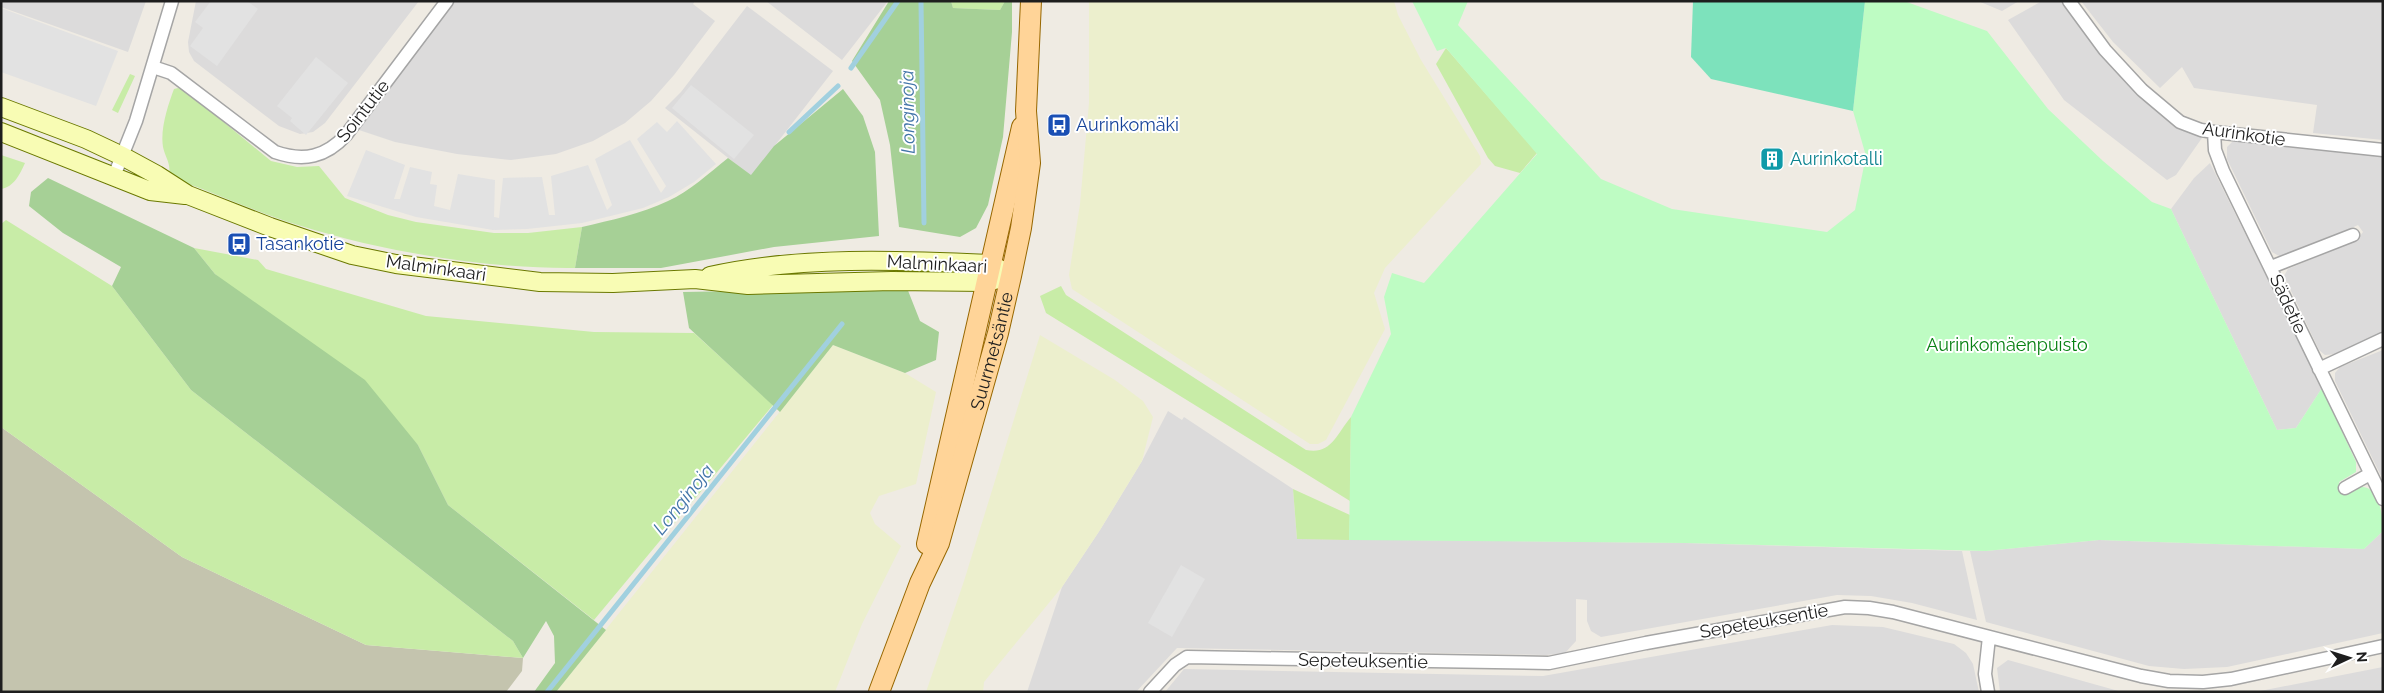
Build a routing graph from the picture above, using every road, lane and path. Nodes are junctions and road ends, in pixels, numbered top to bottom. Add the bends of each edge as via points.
1 (172, 1) edge
2 (447, 1) edge
3 (1031, 1) edge
4 (2069, 1) edge
5 (153, 67) junction
6 (1, 107) edge
7 (1026, 111) junction
8 (1, 132) edge
9 (2214, 132) junction
10 (2383, 150) edge
11 (122, 156) junction
12 (114, 176) junction
13 (188, 195) junction
14 (2353, 235) dead end
15 (2271, 268) junction
16 (988, 273) junction
17 (1011, 276) junction
18 (2383, 339) edge
19 (2318, 369) junction
20 (2370, 474) junction
21 (2345, 488) dead end
22 (2383, 499) edge
23 (920, 583) junction
24 (1989, 637) junction
25 (2383, 646) edge
26 (879, 692) edge
27 (1150, 692) edge
28 (1988, 692) edge

1 - 5 street
2 - 5 street, Sointutie via 346,135 335,147 314,155 291,158 275,152 171,73
3 - 7 main road, Suurmetsäntie
4 - 9 street, Aurinkotie via 2105,50 2142,90 2180,122
5 - 11 street
6 - 11 main road, Malminkaari
7 - 16 main road, Suurmetsäntie
7 - 17 main road, Suurmetsäntie via 1030,163
8 - 12 main road, Malminkaari
9 - 10 street, Aurinkotie
9 - 15 street, Sädetie via 2215,150
11 - 12 street
11 - 13 main road, Malminkaari
12 - 13 main road, Malminkaari via 150,191
13 - 16 main road, Malminkaari via 352,255 396,264 540,282 695,279 746,268 866,261
14 - 15 street
15 - 19 street, Sädetie
16 - 17 main road, Malminkaari
16 - 23 main road, Suurmetsäntie
17 - 23 main road, Suurmetsäntie via 954,496 939,544
18 - 19 street
19 - 20 street, Sädetie
20 - 21 street
20 - 22 street, Sädetie
23 - 26 main road, Suurmetsäntie
24 - 25 street, Sepeteuksentie via 2141,676 2203,682 2231,679
24 - 27 street, Sepeteuksentie via 1893,612 1845,607 1550,663 1187,657 1175,664
24 - 28 street via 1985,674

